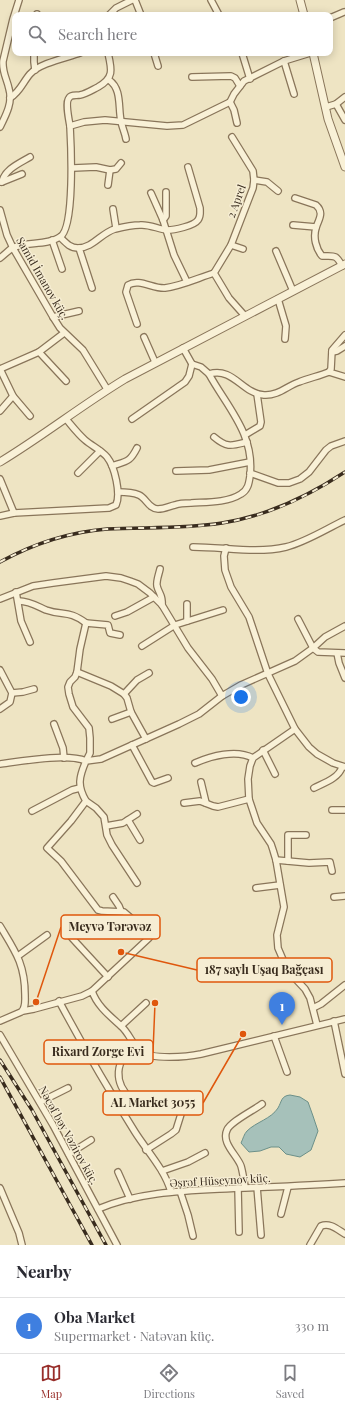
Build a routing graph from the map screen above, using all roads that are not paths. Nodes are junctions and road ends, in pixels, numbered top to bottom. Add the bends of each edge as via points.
1 (19, 0) edge
2 (132, 0) edge
3 (135, 0) edge
4 (211, 0) edge
5 (300, 0) edge
6 (15, 12) edge
7 (112, 12) edge
8 (140, 12) edge
9 (217, 12) edge
10 (303, 12) edge
11 (344, 12) dead end
12 (333, 17) edge
13 (12, 23) edge
14 (34, 56) edge
15 (71, 56) edge
16 (108, 56) edge
17 (155, 56) edge
18 (243, 56) edge
19 (302, 56) edge
20 (313, 56) edge
21 (284, 61) junction
22 (158, 66) dead end
23 (1, 67) edge
24 (35, 70) junction
25 (192, 77) dead end
26 (250, 79) junction
27 (109, 80) junction
28 (240, 86) junction
29 (294, 94) dead end
30 (345, 97) edge
31 (10, 98) junction
32 (230, 102) junction
33 (336, 104) junction
34 (326, 108) junction
35 (345, 120) edge
36 (121, 121) junction
37 (237, 123) dead end
38 (70, 126) junction
39 (0, 127) edge
40 (232, 137) dead end
41 (126, 139) dead end
42 (30, 157) dead end
43 (121, 163) dead end
44 (188, 167) dead end
45 (345, 167) edge
46 (72, 168) junction
47 (110, 170) junction
48 (22, 174) dead end
49 (254, 180) junction
50 (1, 182) edge
51 (108, 184) dead end
52 (278, 191) dead end
53 (166, 192) dead end
54 (151, 193) dead end
55 (295, 198) dead end
56 (113, 209) dead end
57 (0, 210) edge
58 (163, 220) junction
59 (294, 225) dead end
60 (316, 227) junction
61 (116, 228) junction
62 (167, 230) junction
63 (60, 237) junction
64 (52, 240) junction
65 (231, 245) junction
66 (13, 248) junction
67 (79, 248) junction
68 (243, 249) dead end
69 (276, 251) dead end
70 (0, 258) edge
71 (344, 265) edge
72 (62, 269) dead end
73 (214, 273) junction
74 (187, 282) junction
75 (92, 288) dead end
76 (293, 291) junction
77 (278, 299) junction
78 (79, 311) dead end
79 (245, 316) junction
80 (53, 317) junction
81 (137, 324) dead end
82 (64, 333) junction
83 (345, 334) edge
84 (144, 337) dead end
85 (285, 339) dead end
86 (345, 346) edge
87 (183, 348) junction
88 (39, 352) junction
89 (332, 352) junction
90 (155, 362) junction
91 (192, 364) junction
92 (0, 369) edge
93 (329, 372) junction
94 (209, 374) junction
95 (345, 377) edge
96 (66, 381) dead end
97 (107, 389) junction
98 (257, 394) junction
99 (13, 396) junction
100 (0, 411) edge
101 (30, 416) dead end
102 (66, 419) junction
103 (132, 419) dead end
104 (245, 435) junction
105 (214, 437) dead end
106 (345, 441) edge
107 (247, 442) junction
108 (137, 448) dead end
109 (100, 451) junction
110 (0, 462) edge
111 (250, 462) junction
112 (112, 466) junction
113 (176, 471) dead end
114 (78, 473) dead end
115 (250, 473) junction
116 (0, 479) edge
117 (118, 492) junction
118 (14, 513) junction
119 (0, 516) edge
120 (345, 520) edge
121 (193, 547) dead end
122 (226, 548) junction
123 (160, 569) dead end
124 (16, 592) junction
125 (154, 597) junction
126 (0, 599) edge
127 (19, 601) junction
128 (187, 604) dead end
129 (162, 605) junction
130 (224, 610) dead end
131 (115, 616) dead end
132 (298, 619) dead end
133 (187, 621) junction
134 (86, 624) junction
135 (175, 626) junction
136 (345, 626) edge
137 (120, 636) dead end
138 (30, 642) dead end
139 (142, 646) dead end
140 (313, 648) junction
141 (337, 653) junction
142 (345, 654) edge
143 (0, 670) edge
144 (77, 672) junction
145 (149, 673) dead end
146 (268, 674) junction
147 (345, 678) edge
148 (34, 689) dead end
149 (12, 693) junction
150 (124, 694) junction
151 (222, 696) junction
152 (0, 709) edge
153 (131, 712) junction
154 (112, 719) dead end
155 (54, 724) dead end
156 (295, 729) junction
157 (146, 739) junction
158 (132, 745) junction
159 (264, 750) junction
160 (64, 758) junction
161 (253, 758) junction
162 (86, 761) junction
163 (194, 763) dead end
164 (0, 764) edge
165 (344, 767) edge
166 (275, 774) dead end
167 (168, 778) dead end
168 (201, 782) dead end
169 (80, 788) junction
170 (314, 788) dead end
171 (249, 799) junction
172 (86, 802) junction
173 (184, 803) dead end
174 (206, 803) junction
175 (332, 810) dead end
176 (345, 810) edge
177 (32, 811) dead end
178 (137, 814) dead end
179 (128, 820) junction
180 (106, 826) junction
181 (306, 834) dead end
182 (140, 840) dead end
183 (276, 860) junction
184 (288, 861) junction
185 (332, 871) dead end
186 (137, 883) dead end
187 (280, 885) junction
188 (256, 888) dead end
189 (345, 896) edge
190 (113, 897) dead end
191 (334, 897) dead end
192 (121, 911) junction
193 (0, 926) edge
194 (47, 935) dead end
195 (72, 938) dead end
196 (18, 956) junction
197 (108, 977) junction
198 (345, 985) edge
199 (92, 991) junction
200 (59, 1001) junction
201 (146, 1003) dead end
202 (313, 1008) junction
203 (24, 1010) junction
204 (345, 1019) edge
205 (0, 1021) edge
206 (334, 1021) junction
207 (317, 1025) junction
208 (121, 1026) junction
209 (0, 1035) edge
210 (274, 1036) junction
211 (136, 1046) junction
212 (287, 1072) dead end
213 (345, 1074) edge
214 (68, 1088) dead end
215 (149, 1100) dead end
216 (40, 1102) junction
217 (262, 1104) dead end
218 (182, 1111) dead end
219 (91, 1140) dead end
220 (146, 1150) junction
221 (205, 1153) dead end
222 (69, 1154) junction
223 (162, 1171) junction
224 (118, 1172) dead end
225 (345, 1183) edge
226 (257, 1187) junction
227 (288, 1187) junction
228 (0, 1188) edge
229 (238, 1188) junction
230 (246, 1188) junction
231 (180, 1191) junction
232 (172, 1192) junction
233 (130, 1199) junction
234 (98, 1209) junction
235 (281, 1214) dead end
236 (239, 1232) dead end
237 (345, 1234) edge
238 (261, 1235) dead end
239 (193, 1236) dead end
240 (22, 1245) edge
241 (117, 1245) edge
242 (310, 1245) edge

1 - 6 street
2 - 7 street
3 - 8 street
4 - 9 street
5 - 10 street
11 - 12 street
13 - 23 street
14 - 24 street
15 - 24 street
16 - 27 street via 111,73
17 - 22 street
18 - 26 street
19 - 21 street
20 - 34 street
21 - 26 street
21 - 29 street
23 - 31 street via 10,90
24 - 31 street via 16,95
25 - 28 street via 228,75 235,78
26 - 28 street
27 - 36 street via 118,91
27 - 38 street via 86,94 68,98
28 - 32 street
30 - 33 street
31 - 39 street
32 - 36 street via 183,125 167,126
32 - 37 street
33 - 34 street
33 - 35 street
34 - 45 street
36 - 38 street via 93,121
36 - 41 street
38 - 46 street
40 - 49 street, 2 Aprel via 253,171
42 - 50 street via 10,170
43 - 47 street via 116,169
44 - 62 street via 201,214 195,222
46 - 47 street via 96,167
46 - 63 street via 67,226
47 - 51 street
48 - 50 street
49 - 52 street via 267,182
49 - 65 street, 2 Aprel
53 - 58 street via 166,216
54 - 58 street
55 - 60 street via 319,207 321,213
56 - 61 street
57 - 66 street, Samid İmanov küç.
58 - 62 street
59 - 60 street
60 - 71 street via 315,235 322,256 337,257
61 - 62 street via 140,225
61 - 67 street via 103,234 92,244
62 - 74 street via 174,255
63 - 64 street
63 - 67 street via 70,246
64 - 66 street
64 - 72 street
65 - 68 street
65 - 73 street, 2 Aprel
66 - 70 street
66 - 80 street, Samid İmanov küç.
67 - 75 street
69 - 76 street
71 - 76 street
73 - 74 street
73 - 79 street via 229,298
74 - 81 street via 164,288 148,284 128,285 126,292
76 - 77 street
77 - 79 street
77 - 85 street via 286,326
78 - 80 street
79 - 87 street
80 - 82 street, Samid İmanov küç.
82 - 88 street
82 - 97 street, Samid İmanov küç. via 83,350
83 - 89 street
84 - 90 street
86 - 89 street
87 - 90 street
87 - 91 street
88 - 92 street
88 - 96 street
89 - 93 street
90 - 97 street
91 - 94 street
91 - 103 street via 185,382
92 - 99 street
93 - 95 street
93 - 98 street via 298,382 275,394
94 - 98 street via 228,374
94 - 104 street via 235,414
97 - 102 street
98 - 104 street via 260,426
99 - 100 street
99 - 101 street
102 - 109 street via 84,439
102 - 110 street
104 - 107 street
105 - 107 street via 226,446
106 - 115 street via 331,446 309,472 289,483 278,483
107 - 111 street
108 - 112 street via 129,460
109 - 112 street via 109,459
109 - 114 street
111 - 113 street via 209,470
111 - 115 street
112 - 117 street
115 - 117 street via 243,494 219,501 179,504 157,509 139,495
116 - 118 street
117 - 118 street via 116,505 109,508
118 - 119 street
120 - 122 street via 288,546 261,550
121 - 122 street
122 - 146 street via 225,570 231,587 249,617
123 - 129 street via 157,587 162,594
124 - 125 street via 42,584 106,576 138,584
124 - 126 street
124 - 127 street
125 - 129 street
125 - 131 street
127 - 134 street via 74,615
127 - 138 street via 21,621
128 - 133 street
129 - 135 street
130 - 133 street
132 - 140 street
133 - 135 street
134 - 137 street via 108,625 110,633
134 - 144 street
135 - 139 street
135 - 151 street
136 - 140 street via 325,637
140 - 141 street via 318,652
140 - 146 street via 295,662
141 - 142 street
141 - 147 street
143 - 149 street
144 - 150 street
144 - 162 street via 70,682 69,694 73,707 88,728 90,753
145 - 150 street via 137,680
146 - 151 street
146 - 156 street
148 - 149 street
149 - 152 street via 10,702
150 - 153 street
151 - 157 street via 199,714
153 - 154 street
153 - 157 street
155 - 160 street
156 - 159 street
156 - 165 street via 317,754
157 - 158 street
158 - 162 street via 101,758
158 - 167 street via 152,782
159 - 161 street
159 - 166 street
160 - 162 street via 80,758
160 - 164 street
161 - 163 street via 230,754
161 - 171 street via 248,779
162 - 169 street via 81,773
165 - 170 street via 334,777
168 - 174 street
169 - 172 street
169 - 177 street
171 - 174 street via 218,807
171 - 183 street
172 - 180 street via 96,808 104,818
172 - 192 street via 47,848 61,861 98,910
173 - 174 street
175 - 176 street
178 - 179 street
179 - 180 street
179 - 182 street
180 - 186 street via 112,845
181 - 184 street via 288,835
183 - 184 street
183 - 187 street
184 - 185 street via 330,862
187 - 188 street
187 - 202 street via 284,907 277,935 278,948 290,973 306,989
189 - 191 street
190 - 192 street
192 - 197 street via 138,924 149,938
193 - 196 street
194 - 196 street
195 - 197 street
196 - 203 street via 24,973
197 - 199 street
198 - 202 street
199 - 200 street
199 - 208 street via 97,1002
200 - 203 street
200 - 220 street via 90,1059
201 - 208 street
202 - 207 street
203 - 205 street
204 - 206 street
206 - 207 street
206 - 213 street
207 - 210 street
208 - 211 street
209 - 216 street, Nəcəf bəy Vəzirov küç.
210 - 211 street via 189,1057 145,1054
210 - 212 street
211 - 215 street via 128,1051 121,1061 118,1079 132,1100
214 - 216 street
216 - 222 street, Nəcəf bəy Vəzirov küç.
217 - 230 street via 231,1124 227,1130 228,1145 241,1166
218 - 220 street via 176,1130
219 - 222 street
220 - 223 street
221 - 223 street
222 - 234 street, Nəcəf bəy Vəzirov küç.
223 - 232 street
224 - 233 street
225 - 227 street, Əşrəf Hüseynov küç.
226 - 227 street, Əşrəf Hüseynov küç.
226 - 230 street, Əşrəf Hüseynov küç.
226 - 238 street
227 - 235 street
228 - 240 street
229 - 230 street, Əşrəf Hüseynov küç.
229 - 231 street, Əşrəf Hüseynov küç.
229 - 236 street
231 - 232 street, Əşrəf Hüseynov küç.
231 - 239 street
232 - 233 street, Əşrəf Hüseynov küç.
233 - 234 street, Əşrəf Hüseynov küç.
234 - 241 street, Nəcəf bəy Vəzirov küç.
237 - 242 street via 329,1224 324,1225

